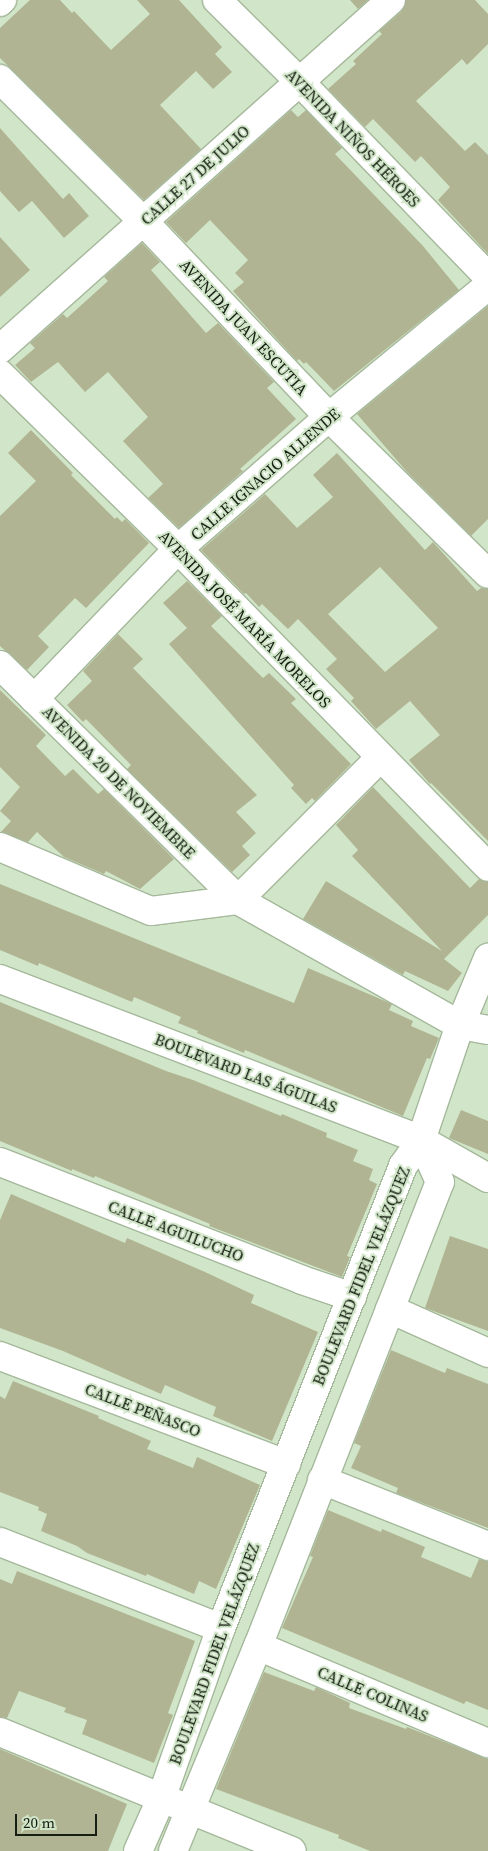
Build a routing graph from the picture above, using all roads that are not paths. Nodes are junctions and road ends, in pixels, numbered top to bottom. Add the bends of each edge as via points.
1 (217, 0) edge
2 (391, 0) edge
3 (0, 79) edge
4 (300, 82) junction
5 (143, 221) junction
6 (488, 277) edge
7 (488, 286) edge
8 (0, 349) edge
9 (0, 374) edge
10 (329, 417) junction
11 (178, 549) junction
12 (488, 574) edge
13 (0, 665) edge
14 (34, 699) junction
15 (380, 758) junction
16 (0, 847) edge
17 (488, 867) edge
18 (238, 900) junction
19 (488, 958) edge
20 (0, 979) edge
21 (460, 1025) junction
22 (488, 1030) edge
23 (421, 1140) junction
24 (0, 1162) edge
25 (488, 1178) edge
26 (352, 1297) junction
27 (390, 1309) junction
28 (488, 1353) edge
29 (0, 1356) edge
30 (286, 1464) junction
31 (322, 1480) junction
32 (0, 1542) edge
33 (488, 1546) edge
34 (221, 1628) junction
35 (258, 1646) junction
36 (0, 1732) edge
37 (488, 1743) edge
38 (161, 1799) junction
39 (191, 1811) junction
40 (138, 1851) edge
41 (173, 1851) edge
42 (292, 1851) edge

1 - 4 street, AVENIDA NIÑOS HÉROES
2 - 4 street, CALLE 27 DE JULIO
3 - 5 street, AVENIDA JUAN ESCUTIA
4 - 5 street, CALLE 27 DE JULIO
4 - 6 street, AVENIDA NIÑOS HÉROES
5 - 8 street, CALLE 27 DE JULIO
5 - 10 street, AVENIDA JUAN ESCUTIA
7 - 10 street, CALLE IGNACIO ALLENDE
9 - 11 street, AVENIDA JOSÉ MARÍA MORELOS
10 - 11 street, CALLE IGNACIO ALLENDE
10 - 12 street, AVENIDA JUAN ESCUTIA
11 - 14 street, CALLE IGNACIO ALLENDE
11 - 15 street, AVENIDA JOSÉ MARÍA MORELOS
13 - 14 street, AVENIDA 20 DE NOVIEMBRE
14 - 18 street, AVENIDA 20 DE NOVIEMBRE
15 - 17 street, AVENIDA JOSÉ MARÍA MORELOS
15 - 18 street
16 - 18 street via 151,911
18 - 21 street, AVENIDA 20 DE NOVIEMBRE
19 - 21 street
20 - 23 street, BOULEVARD LAS ÁGUILAS
21 - 22 street, AVENIDA 20 DE NOVIEMBRE
21 - 23 street
23 - 25 street, BOULEVARD LAS ÁGUILAS
23 - 26 street, BOULEVARD FIDEL VELÁZQUEZ via 403,1166
23 - 27 street, BOULEVARD FIDEL VELÁZQUEZ via 440,1182
24 - 26 street, CALLE AGUILUCHO
26 - 30 street, BOULEVARD FIDEL VELÁZQUEZ
27 - 28 street
27 - 31 street, BOULEVARD FIDEL VELÁZQUEZ
29 - 30 street, CALLE PEÑASCO
30 - 34 street, BOULEVARD FIDEL VELÁZQUEZ
31 - 33 street
31 - 35 street, BOULEVARD FIDEL VELÁZQUEZ
32 - 34 street
34 - 38 street, BOULEVARD FIDEL VELÁZQUEZ
35 - 37 street, CALLE COLINAS
35 - 39 street, BOULEVARD FIDEL VELÁZQUEZ
36 - 38 street
38 - 39 street
38 - 40 street, BOULEVARD FIDEL VELÁZQUEZ
39 - 41 street, BOULEVARD FIDEL VELÁZQUEZ
39 - 42 street

